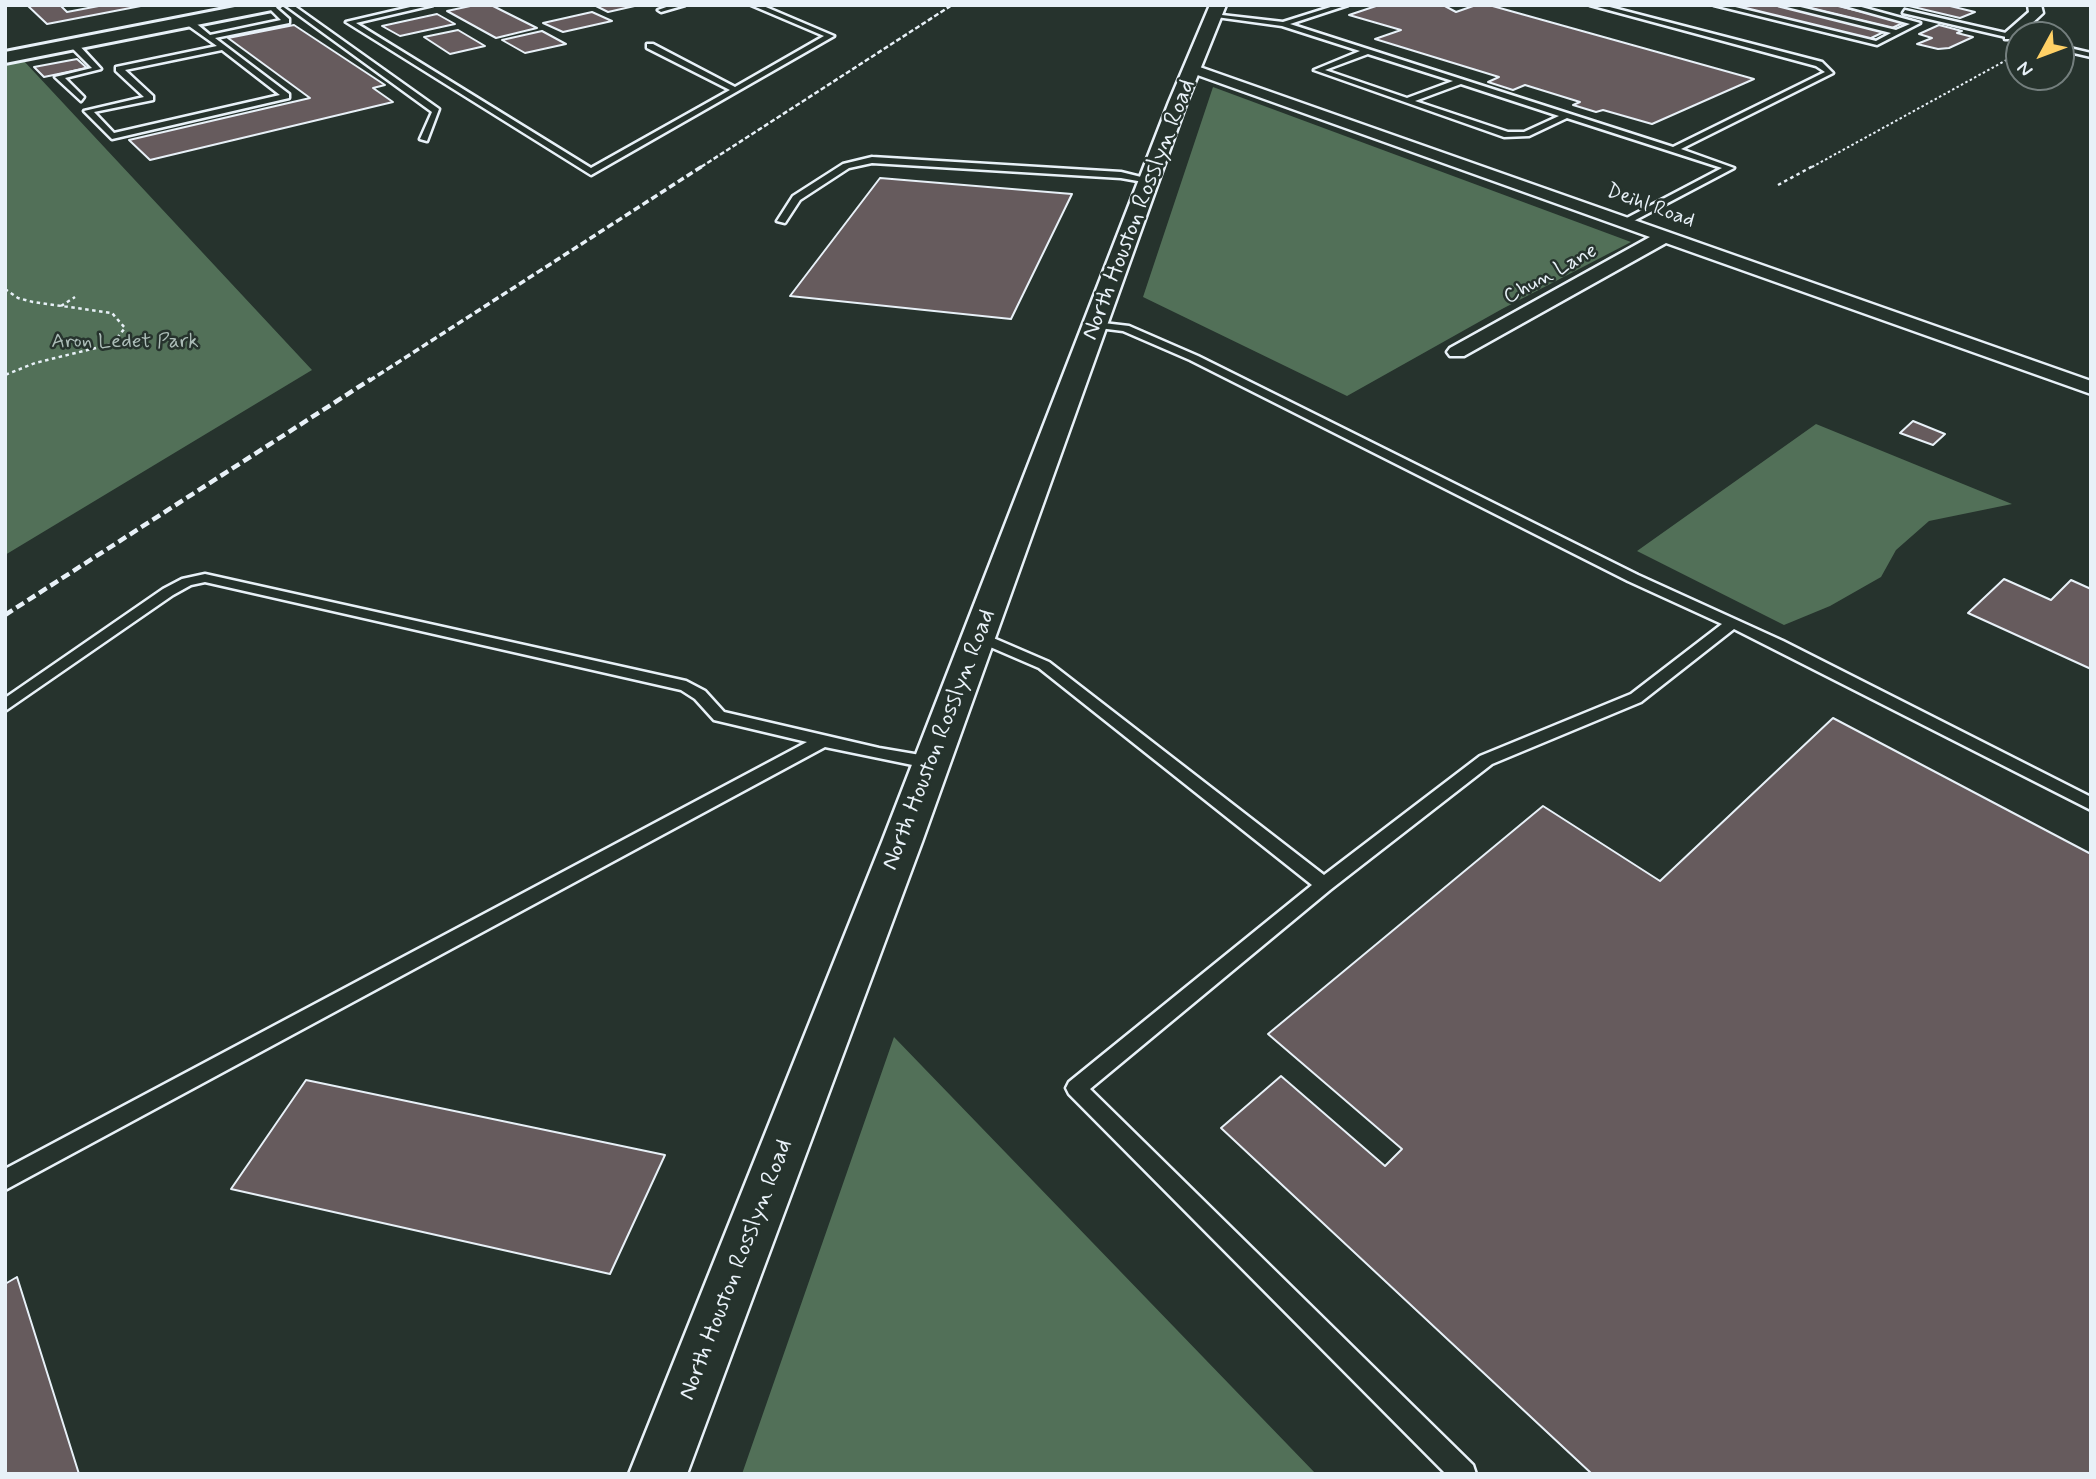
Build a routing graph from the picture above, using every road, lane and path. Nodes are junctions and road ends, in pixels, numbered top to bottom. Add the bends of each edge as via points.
1 (219, 5) edge
2 (271, 5) edge
3 (288, 5) edge
4 (430, 5) edge
5 (682, 5) edge
6 (754, 5) edge
7 (1345, 5) edge
8 (1593, 5) edge
9 (1717, 5) edge
10 (1782, 5) edge
11 (1845, 5) edge
12 (1878, 5) edge
13 (2034, 5) edge
14 (661, 10) dead end
15 (1216, 11) edge
16 (2029, 21) edge
17 (189, 22) junction
18 (1283, 23) junction
19 (1899, 33) junction
20 (2005, 35) edge
21 (209, 37) junction
22 (74, 45) junction
23 (5, 46) edge
24 (650, 46) dead end
25 (223, 47) junction
26 (1368, 51) junction
27 (5, 58) edge
28 (2005, 61) edge
29 (1194, 69) junction
30 (1461, 81) junction
31 (736, 90) junction
32 (81, 99) dead end
33 (1407, 102) junction
34 (1567, 116) junction
35 (424, 139) dead end
36 (1673, 150) junction
37 (1149, 180) junction
38 (1778, 185) dead end
39 (782, 221) dead end
40 (1626, 222) junction
41 (1666, 236) junction
42 (5, 289) edge
43 (75, 297) dead end
44 (60, 306) junction
45 (1095, 325) junction
46 (1457, 352) dead end
47 (5, 374) edge
48 (2091, 388) edge
49 (1730, 625) junction
50 (979, 637) junction
51 (5, 706) edge
52 (823, 741) junction
53 (932, 763) junction
54 (2091, 804) edge
55 (1324, 885) junction
56 (5, 1180) edge
57 (658, 1474) edge
58 (1464, 1474) edge

1 - 23 main road
2 - 17 main road
2 - 21 lane via 286,21
3 - 35 lane via 436,111
4 - 31 lane via 350,22 591,172
5 - 14 lane
6 - 31 lane via 830,36
7 - 18 lane
8 - 36 lane via 1827,69 1829,73
9 - 19 lane via 1861,41 1881,42
10 - 19 lane
11 - 19 lane via 1916,23
12 - 20 lane
13 - 16 street via 2036,13
15 - 18 lane
15 - 29 street, North Houston Rosslyn Road
17 - 21 lane
17 - 22 main road
18 - 26 lane
21 - 25 lane
22 - 27 main road
22 - 32 lane via 97,69 59,77
24 - 31 lane
25 - 25 lane via 119,69 150,98 88,111 112,136 286,96
26 - 30 lane
26 - 33 lane via 1318,69
28 - 38 path
29 - 37 street, North Houston Rosslyn Road
29 - 40 street, Deihl Road
30 - 33 lane
30 - 34 lane
33 - 34 lane via 1507,135 1526,134
34 - 36 lane
36 - 40 lane via 1730,168
37 - 39 lane via 872,159 846,166 796,198
37 - 45 street, North Houston Rosslyn Road
40 - 41 street, Deihl Road
41 - 46 street, Chun Lane
41 - 48 street, Deihl Road
42 - 44 path via 18,298
43 - 44 path
44 - 47 path via 112,313 125,328 112,344
45 - 49 lane via 1125,328 1194,358
45 - 50 street, North Houston Rosslyn Road
49 - 54 lane via 1790,650
49 - 55 lane via 1636,698 1486,760
50 - 53 street, North Houston Rosslyn Road
50 - 55 lane via 1044,665
51 - 52 lane via 168,592 205,578 687,686 719,716
52 - 53 lane
52 - 56 lane
53 - 57 street, North Houston Rosslyn Road
55 - 58 lane via 1076,1088

